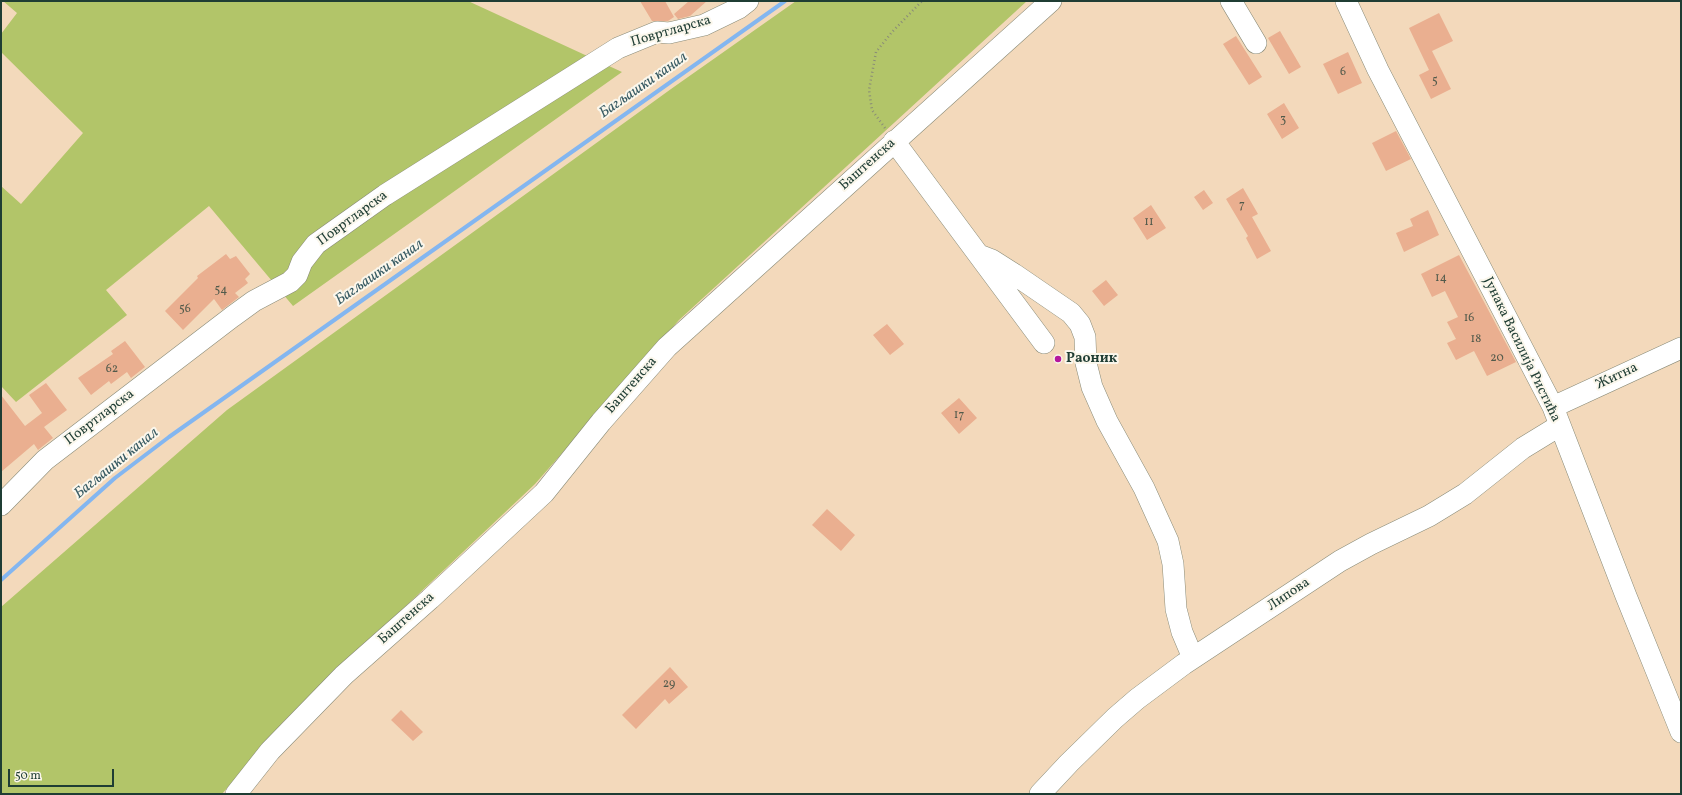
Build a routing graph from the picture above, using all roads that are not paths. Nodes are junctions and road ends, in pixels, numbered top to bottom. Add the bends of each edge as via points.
1 (748, 1) edge
2 (1052, 1) edge
3 (1230, 1) edge
4 (1346, 1) edge
5 (1256, 43) dead end
6 (894, 141) junction
7 (979, 255) junction
8 (1044, 343) dead end
9 (1681, 348) edge
10 (1553, 407) junction
11 (1559, 426) junction
12 (1, 505) edge
13 (1193, 658) junction
14 (1681, 732) edge
15 (236, 794) edge
16 (1040, 794) edge

1 - 12 street, Повртларска via 704,25 669,33 656,32 618,48 385,195 316,244 290,282 254,301 51,455
2 - 6 street, Баштенска
3 - 5 street
4 - 10 street, Јунака Василија Ристића via 1378,70
6 - 7 street
6 - 15 street, Баштенска via 667,347 601,422 544,493 344,675 270,751
7 - 8 street
7 - 13 street via 992,260 1071,313 1080,324 1085,337 1086,363 1092,387 1168,541 1173,564 1176,609
9 - 10 street, Житна
10 - 11 street, Јунака Василија Ристића
11 - 13 street, Липова via 1523,448 1465,494 1429,516 1340,561
11 - 14 street, Јунака Василија Ристића
13 - 16 street, Липова via 1115,718

